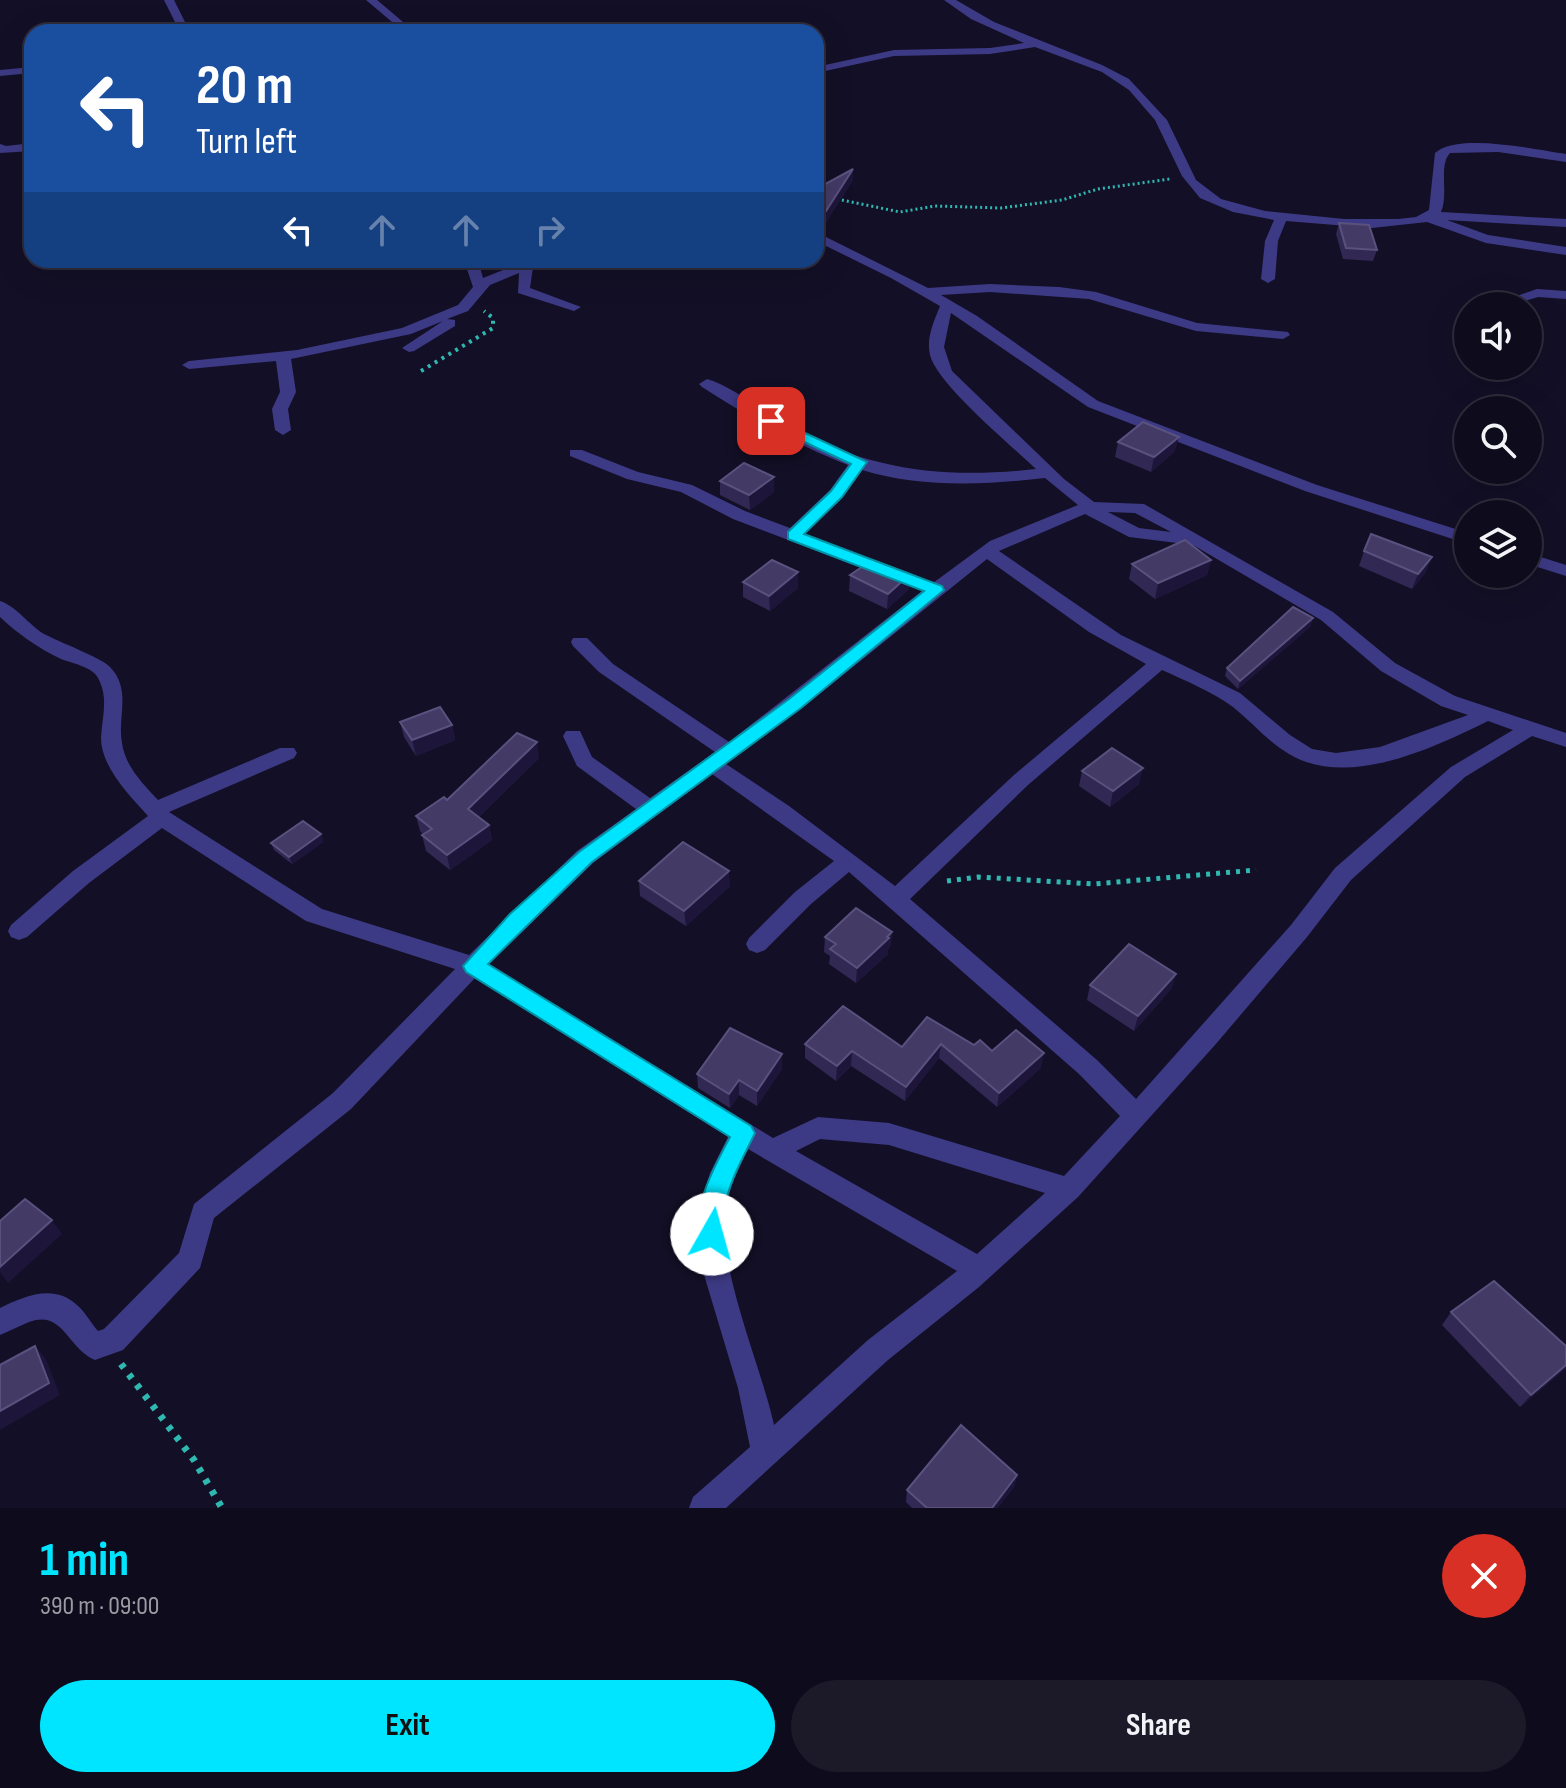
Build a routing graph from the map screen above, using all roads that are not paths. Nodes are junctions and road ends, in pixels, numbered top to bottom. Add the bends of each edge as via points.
1 (169, 0) edge
2 (371, 0) edge
3 (979, 0) edge
4 (954, 4) edge
5 (181, 24) edge
6 (400, 24) edge
7 (1037, 44) junction
8 (824, 68) edge
9 (24, 71) edge
10 (0, 73) edge
11 (24, 140) edge
12 (0, 148) edge
13 (24, 148) edge
14 (1566, 158) edge
15 (1430, 217) junction
16 (1281, 218) junction
17 (1566, 223) edge
18 (824, 240) edge
19 (1566, 251) edge
20 (473, 268) edge
21 (522, 268) edge
22 (532, 268) edge
23 (1268, 279) dead end
24 (479, 286) junction
25 (926, 292) junction
26 (1542, 293) edge
27 (1566, 295) edge
28 (948, 304) junction
29 (466, 305) junction
30 (574, 307) dead end
31 (1283, 335) dead end
32 (409, 348) dead end
33 (283, 356) junction
34 (189, 365) dead end
35 (707, 384) dead end
36 (283, 430) dead end
37 (576, 453) dead end
38 (859, 462) junction
39 (1048, 473) junction
40 (1088, 507) junction
41 (1454, 534) edge
42 (793, 535) junction
43 (987, 551) junction
44 (1542, 563) edge
45 (1566, 571) edge
46 (936, 590) junction
47 (0, 607) edge
48 (580, 642) dead end
49 (1160, 662) junction
50 (1486, 714) junction
51 (1529, 729) junction
52 (573, 736) dead end
53 (1566, 740) edge
54 (287, 753) dead end
55 (720, 757) junction
56 (650, 809) junction
57 (158, 814) junction
58 (848, 861) junction
59 (900, 895) junction
60 (19, 931) dead end
61 (757, 944) dead end
62 (474, 966) junction
63 (1137, 1116) junction
64 (743, 1133) junction
65 (772, 1151) junction
66 (1069, 1189) junction
67 (978, 1269) junction
68 (0, 1322) edge
69 (765, 1450) junction
70 (704, 1508) edge

1 - 5 street
2 - 6 street
3 - 4 street
4 - 7 street
7 - 8 street via 990,51 894,53
7 - 16 street via 1127,82 1154,108 1201,192 1228,206
9 - 10 street
11 - 12 street
12 - 13 street
14 - 15 street via 1498,148 1448,149 1438,163 1439,191
15 - 16 street via 1401,223
15 - 17 street
15 - 19 street via 1486,239
16 - 23 street via 1269,243
18 - 25 street
20 - 24 street
21 - 24 street
22 - 30 street via 523,290
24 - 29 street
25 - 28 street
25 - 31 street via 1059,291 1091,295 1196,327
26 - 27 street
28 - 39 street via 937,331 937,359
28 - 41 street via 1093,404 1311,488
29 - 32 street via 446,327
29 - 33 street via 375,340
33 - 34 street
33 - 36 street via 288,392 280,409
35 - 38 street via 802,438
37 - 42 street via 633,476 686,488
38 - 39 street via 937,476
38 - 42 street via 836,494
39 - 40 street
40 - 43 street
40 - 50 street via 1138,508 1327,616 1388,667 1448,701
42 - 46 street
43 - 46 street
43 - 49 street via 1089,622
44 - 45 street
46 - 55 street
47 - 57 street via 27,632 101,668 108,677 115,701 111,741 116,759
48 - 55 street
49 - 50 street via 1233,698 1289,743 1317,758 1338,760 1396,750 1447,734
49 - 59 street via 1021,780
50 - 51 street
51 - 53 street
51 - 63 street via 1458,772 1343,874
52 - 56 street via 584,761
54 - 57 street
55 - 56 street
55 - 58 street
56 - 62 street via 585,857
57 - 60 street
57 - 62 street via 314,915
58 - 59 street
58 - 61 street
59 - 63 street
62 - 64 street
62 - 68 street via 342,1101 203,1212 191,1259 106,1344 95,1346 85,1340 69,1315 52,1304 30,1306
63 - 66 street
64 - 65 street
64 - 69 street via 712,1210 712,1258
65 - 66 street via 818,1128 865,1130
65 - 67 street
66 - 67 street
67 - 69 street
69 - 70 street

